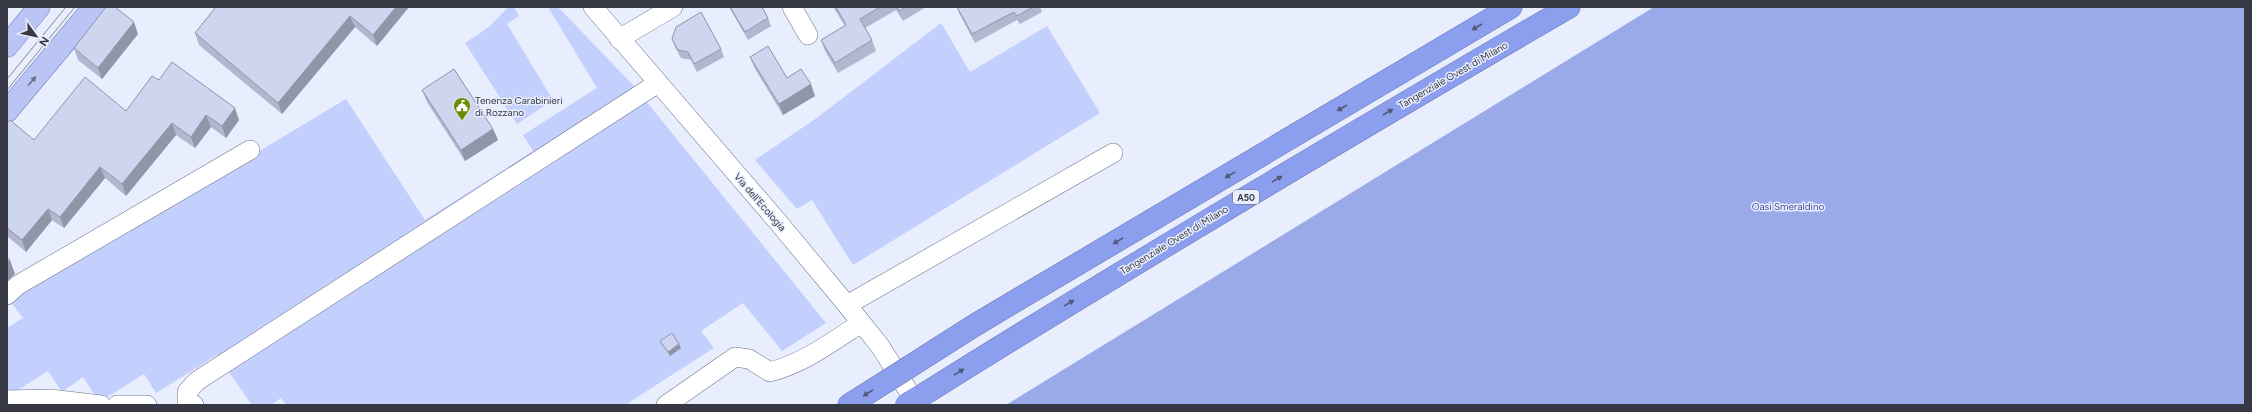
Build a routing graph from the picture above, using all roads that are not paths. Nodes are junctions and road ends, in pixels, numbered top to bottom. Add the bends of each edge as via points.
1 (39, 7) edge
2 (94, 7) edge
3 (593, 7) edge
4 (673, 7) edge
5 (792, 7) edge
6 (1511, 7) edge
7 (1569, 7) edge
8 (808, 34) dead end
9 (619, 39) junction
10 (7, 46) edge
11 (658, 83) junction
12 (7, 111) edge
13 (250, 150) dead end
14 (1113, 153) dead end
15 (7, 295) edge
16 (847, 305) junction
17 (861, 323) junction
18 (921, 399) edge
19 (7, 400) edge
20 (101, 405) edge
21 (117, 405) edge
22 (147, 405) edge
23 (194, 405) edge
24 (666, 405) edge
25 (849, 405) edge
26 (906, 405) edge

1 - 10 main road
12 -> 2 main road
3 - 9 street, Via dell'Ecologia
4 - 9 street
5 - 8 street
6 -> 25 highway, A50, bridge via 982,321
18 -> 7 highway, Tangenziale Ovest di Milano / A50 via 1065,306 1336,142
9 - 11 street, Via dell'Ecologia
11 - 16 street, Via dell'Ecologia
11 - 23 street via 197,381 187,392 187,400
13 - 15 street via 18,285
14 - 16 street
16 - 17 street, Via dell'Ecologia
17 - 18 street, Via dell'Ecologia
17 - 24 street via 813,355 786,368 770,372 749,359 735,357
18 - 26 highway, Tangenziale Ovest di Milano / A50, bridge
19 - 20 street via 50,399
21 - 22 street

